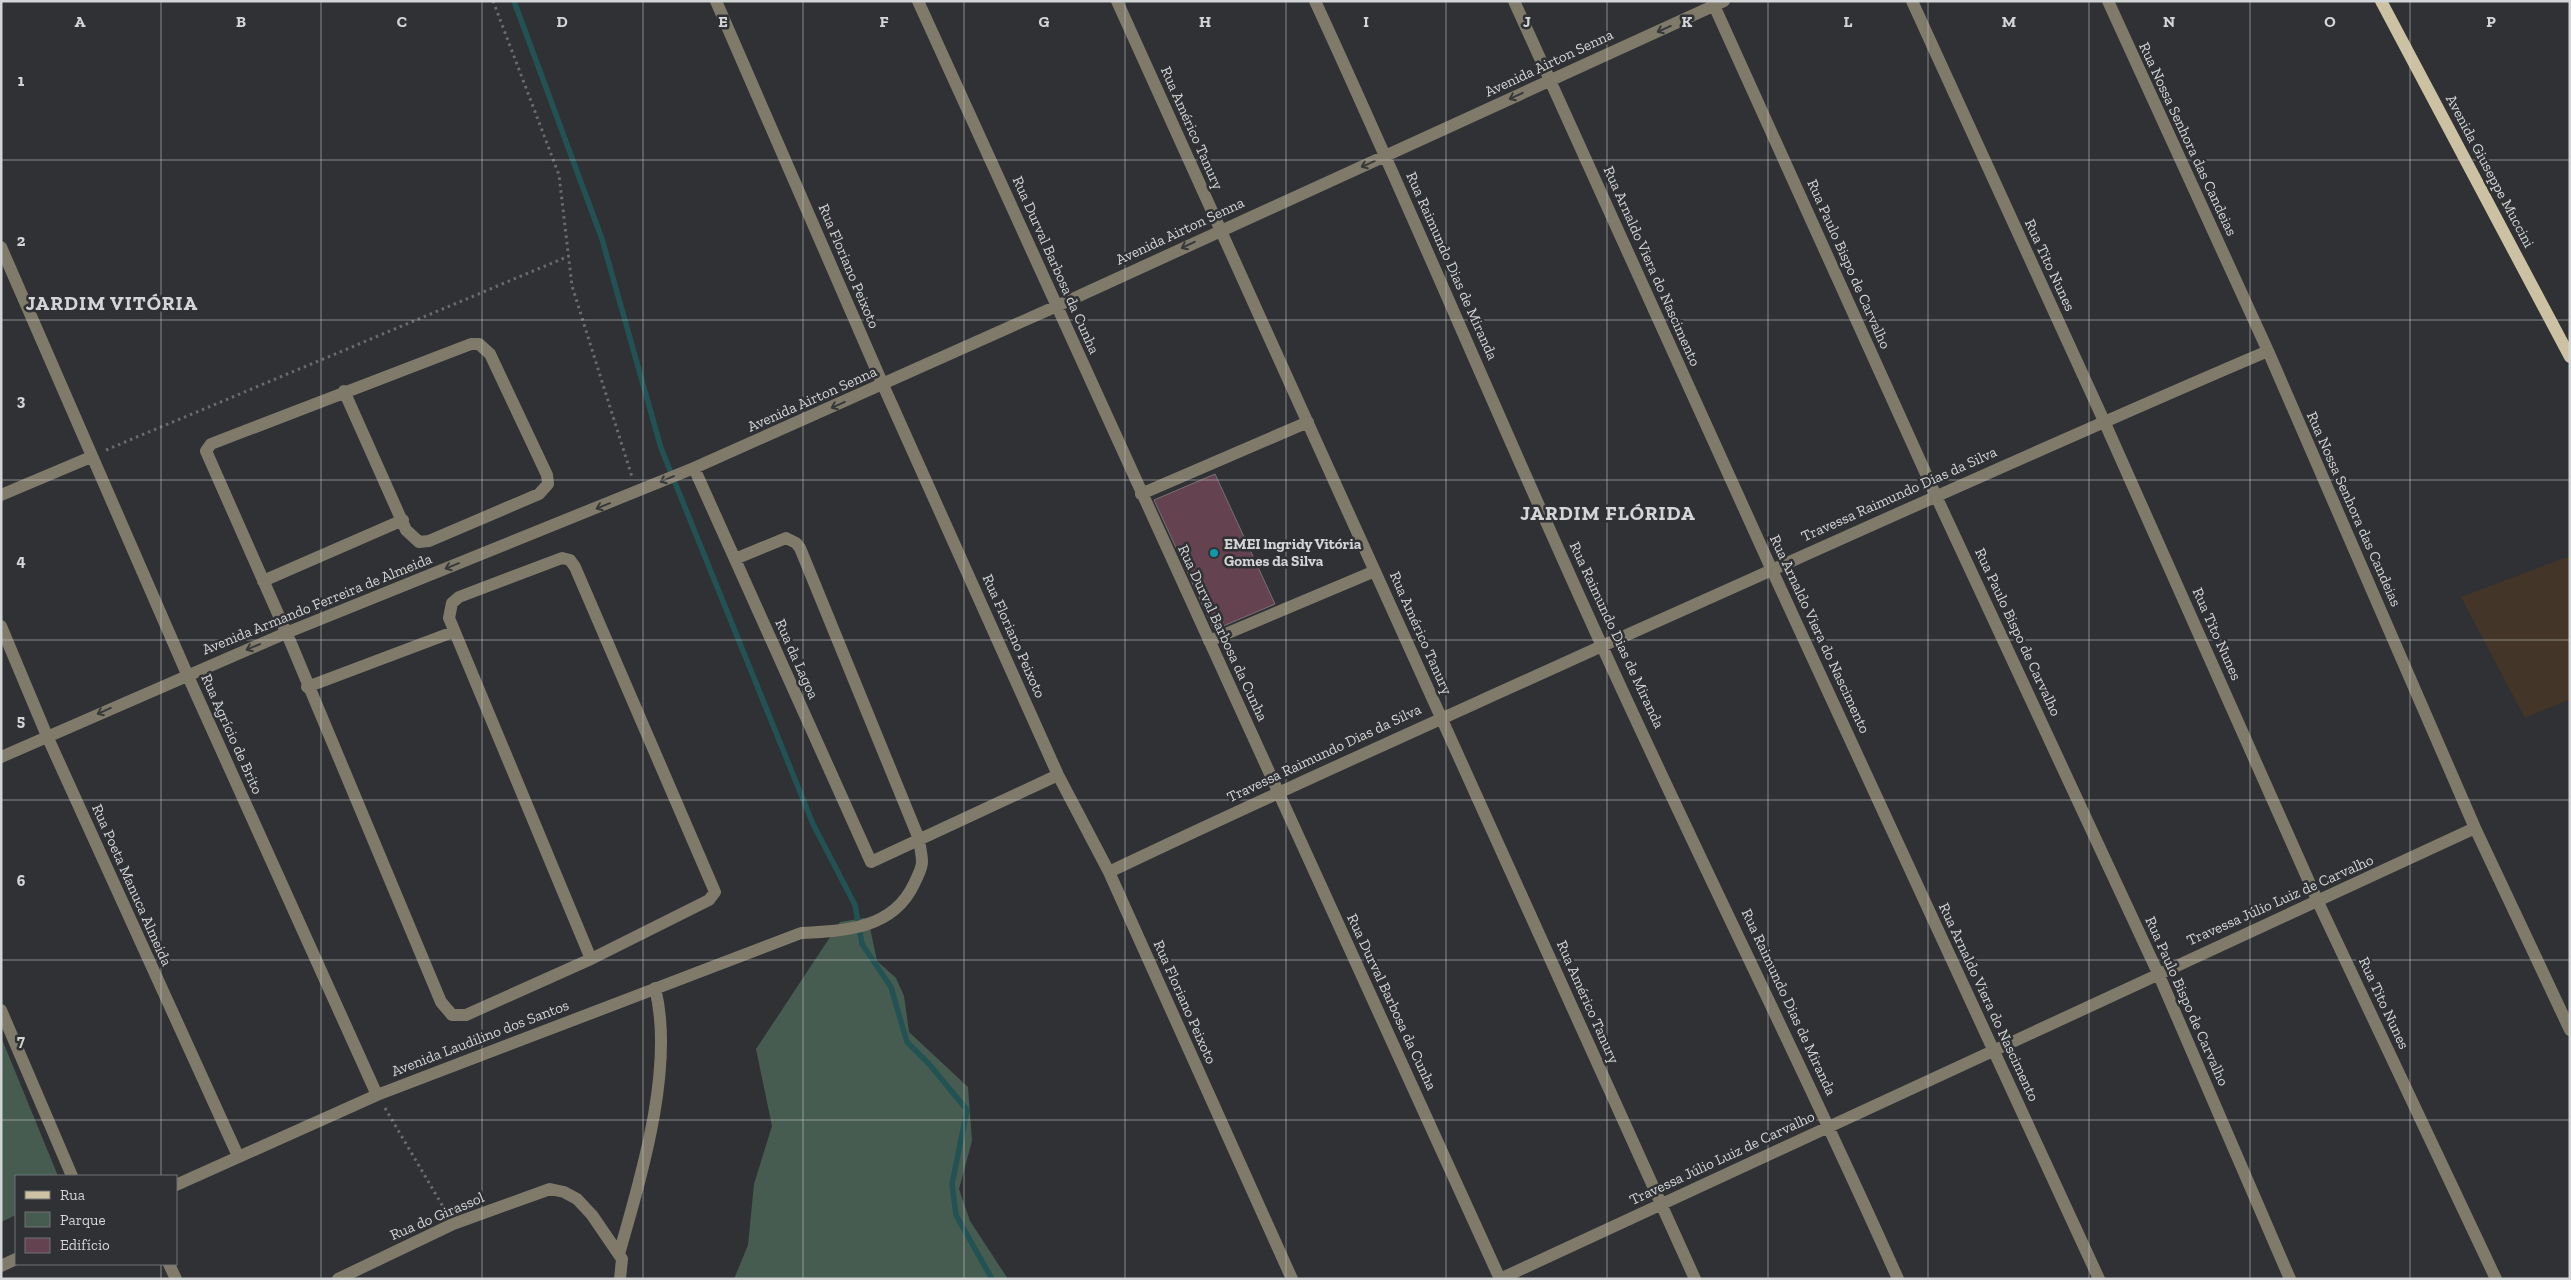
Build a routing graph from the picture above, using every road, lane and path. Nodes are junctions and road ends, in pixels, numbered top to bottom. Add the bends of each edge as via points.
1 (494, 1) edge
2 (716, 1) edge
3 (918, 1) edge
4 (1117, 1) edge
5 (1315, 1) edge
6 (1514, 1) edge
7 (1912, 1) edge
8 (2108, 1) edge
9 (2381, 1) edge
10 (1717, 3) edge
11 (1550, 80) junction
12 (1386, 155) junction
13 (1220, 230) junction
14 (1, 247) edge
15 (569, 256) junction
16 (1057, 306) junction
17 (2268, 351) junction
18 (2570, 357) edge
19 (883, 385) junction
20 (344, 391) junction
21 (2104, 421) junction
22 (1308, 422) junction
23 (91, 457) junction
24 (690, 470) junction
25 (642, 490) junction
26 (1141, 494) junction
27 (1, 495) edge
28 (1936, 496) junction
29 (403, 520) junction
30 (735, 559) junction
31 (1772, 568) junction
32 (1375, 571) junction
33 (263, 581) junction
34 (1, 626) edge
35 (453, 632) junction
36 (286, 633) junction
37 (1209, 641) junction
38 (1602, 647) junction
39 (187, 674) junction
40 (307, 686) junction
41 (1441, 717) junction
42 (47, 736) junction
43 (1, 756) edge
44 (1058, 775) junction
45 (1278, 792) junction
46 (2475, 828) junction
47 (919, 840) junction
48 (1109, 872) junction
49 (2318, 902) junction
50 (591, 959) junction
51 (2158, 973) junction
52 (655, 988) junction
53 (1, 1010) edge
54 (2570, 1030) edge
55 (1993, 1050) junction
56 (376, 1095) junction
57 (1830, 1126) junction
58 (238, 1156) junction
59 (72, 1175) edge
60 (178, 1184) edge
61 (1661, 1203) junction
62 (454, 1224) junction
63 (619, 1254) junction
64 (15, 1259) edge
65 (170, 1265) edge
66 (1, 1266) edge
67 (176, 1279) edge
68 (338, 1279) edge
69 (620, 1279) edge
70 (1292, 1279) edge
71 (1500, 1279) edge
72 (1695, 1279) edge
73 (1898, 1279) edge
74 (2099, 1279) edge
75 (2290, 1279) edge
76 (2496, 1279) edge

1 - 15 path via 559,176
2 - 19 street, Rua Floriano Peixoto
3 - 16 street, Rua Durval Barbosa da Cunha
4 - 13 street, Rua Américo Tanury
5 - 12 street, Rua Raimundo Dias de Miranda
6 - 11 street, Rua Arnaldo Viera do Nascimento
7 - 21 street, Rua Tito Nunes
8 - 17 street, Rua Nossa Senhora das Candeias
9 - 18 main road, Avenida Giuseppe Muccini
10 -> 11 street, Avenida Airton Senna
10 - 28 street, Rua Paulo Bispo de Carvalho
11 -> 12 street, Avenida Airton Senna
11 - 31 street, Rua Arnaldo Viera do Nascimento
12 -> 13 street, Avenida Airton Senna
12 - 38 street, Rua Raimundo Dias de Miranda
13 -> 16 street, Avenida Airton Senna
13 - 22 street, Rua Américo Tanury
14 - 23 street, Rua Agrício de Brito
15 - 23 path
15 - 25 path via 572,286
16 - 19 street, Avenida Airton Senna
16 - 26 street, Rua Durval Barbosa da Cunha
17 - 21 street, Travessa Raimundo Dias da Silva
17 - 46 street, Rua Nossa Senhora das Candeias
19 -> 24 street, Avenida Airton Senna
19 - 44 street, Rua Floriano Peixoto
20 - 29 street
20 - 29 street via 471,344 479,344 490,354 547,475 548,484 539,494 430,541 419,542 412,538
20 - 33 street via 210,444 206,451
21 - 28 street, Travessa Raimundo Dias da Silva
21 - 49 street, Rua Tito Nunes
22 - 26 street
22 - 32 street, Rua Américo Tanury
23 - 27 street
23 - 39 street, Rua Agrício de Brito
24 -> 25 street, Avenida Airton Senna
24 - 30 street, Rua da Lagoa
25 -> 36 street, Avenida Armando Ferreira de Almeida
26 - 37 street, Rua Durval Barbosa da Cunha
28 - 31 street, Travessa Raimundo Dias da Silva
28 - 51 street, Rua Paulo Bispo de Carvalho
29 - 33 street
30 - 47 street, Rua da Lagoa via 871,862
30 - 47 street via 786,538 796,542 800,548
31 - 38 street, Travessa Raimundo Dias da Silva
31 - 55 street, Rua Arnaldo Viera do Nascimento
32 - 37 street
32 - 41 street, Rua Américo Tanury
33 - 36 street
34 - 42 street, Rua Poeta Manuca Almeida
35 - 40 street
35 - 50 street
35 - 50 street via 448,610 459,597 562,558 570,560 714,886 715,892 709,900
36 -> 39 street, Avenida Armando Ferreira de Almeida
36 - 40 street
37 - 45 street, Rua Durval Barbosa da Cunha
38 - 41 street, Travessa Raimundo Dias da Silva
38 - 57 street, Rua Raimundo Dias de Miranda
39 -> 42 street, Avenida Armando Ferreira de Almeida
39 - 56 street, Rua Agrício de Brito
40 - 50 street via 447,1011 452,1015 466,1015
41 - 45 street, Travessa Raimundo Dias da Silva
41 - 61 street, Rua Américo Tanury
42 - 43 street, Avenida Armando Ferreira de Almeida
42 - 58 street, Rua Poeta Manuca Almeida
44 - 47 street
44 - 48 street, Rua Floriano Peixoto
45 - 48 street, Travessa Raimundo Dias da Silva
45 - 71 street, Rua Durval Barbosa da Cunha
46 - 49 street, Travessa Júlio Luiz de Carvalho
46 - 54 street, Rua Nossa Senhora das Candeias
47 - 52 street, Avenida Laudilino dos Santos via 923,865 908,895 895,910 880,920 825,932 800,932
48 - 70 street, Rua Floriano Peixoto
49 - 51 street, Travessa Júlio Luiz de Carvalho
49 - 76 street, Rua Tito Nunes
51 - 55 street, Travessa Júlio Luiz de Carvalho
51 - 75 street, Rua Paulo Bispo de Carvalho
52 - 56 street, Avenida Laudilino dos Santos
52 - 63 street via 661,1012 662,1042 658,1086 641,1177
53 - 59 street
55 - 57 street, Travessa Júlio Luiz de Carvalho
55 - 74 street, Rua Arnaldo Viera do Nascimento
56 - 58 street, Avenida Laudilino dos Santos
56 - 62 path
57 - 61 street, Travessa Júlio Luiz de Carvalho
57 - 73 street, Rua Raimundo Dias de Miranda
58 - 60 street, Avenida Laudilino dos Santos
61 - 71 street, Travessa Júlio Luiz de Carvalho
61 - 72 street, Rua Américo Tanury
62 - 63 street, Rua do Girassol via 550,1189 576,1199 592,1215
62 - 68 street, Rua do Girassol
63 - 69 street via 622,1259
64 - 66 street
65 - 67 street

